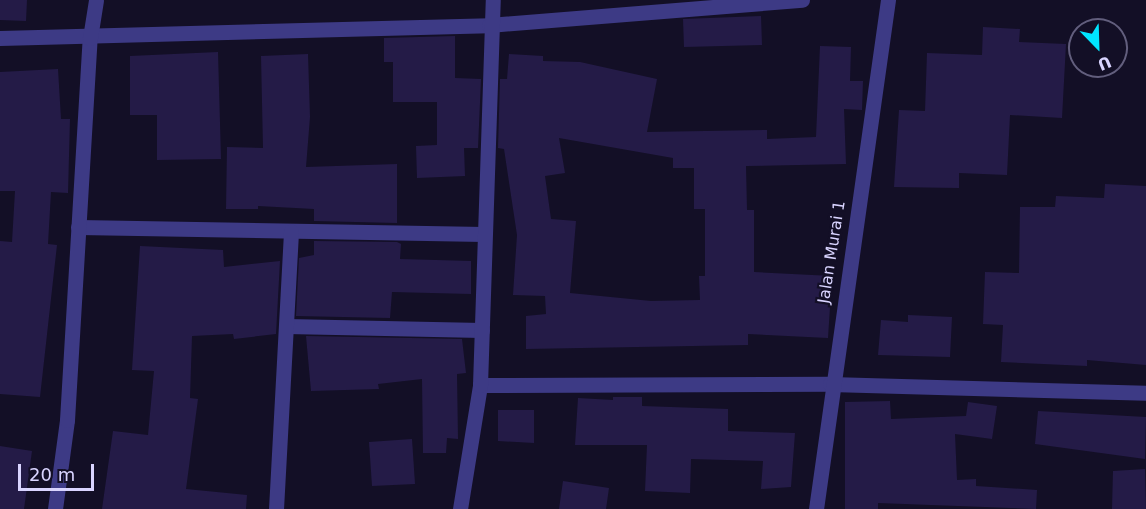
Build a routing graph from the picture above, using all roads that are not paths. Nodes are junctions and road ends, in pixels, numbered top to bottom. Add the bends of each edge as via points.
1 (96, 0) edge
2 (493, 0) edge
3 (802, 0) edge
4 (888, 0) edge
5 (489, 25) junction
6 (0, 38) edge
7 (90, 38) junction
8 (78, 227) junction
9 (291, 231) junction
10 (484, 234) junction
11 (286, 326) junction
12 (482, 330) junction
13 (831, 384) junction
14 (480, 386) junction
15 (1146, 393) edge
16 (56, 509) edge
17 (276, 509) edge
18 (460, 509) edge
19 (816, 509) edge

1 - 7 street
2 - 5 street
3 - 5 street
4 - 13 street, Jalan Murai 1
5 - 7 street
5 - 10 street
6 - 7 street
7 - 8 street
8 - 9 street
8 - 16 street via 67,420
9 - 10 street
9 - 11 street
10 - 12 street
11 - 12 street
11 - 17 street
12 - 14 street
13 - 14 street
13 - 15 street
13 - 19 street, Jalan Murai 1
14 - 18 street

